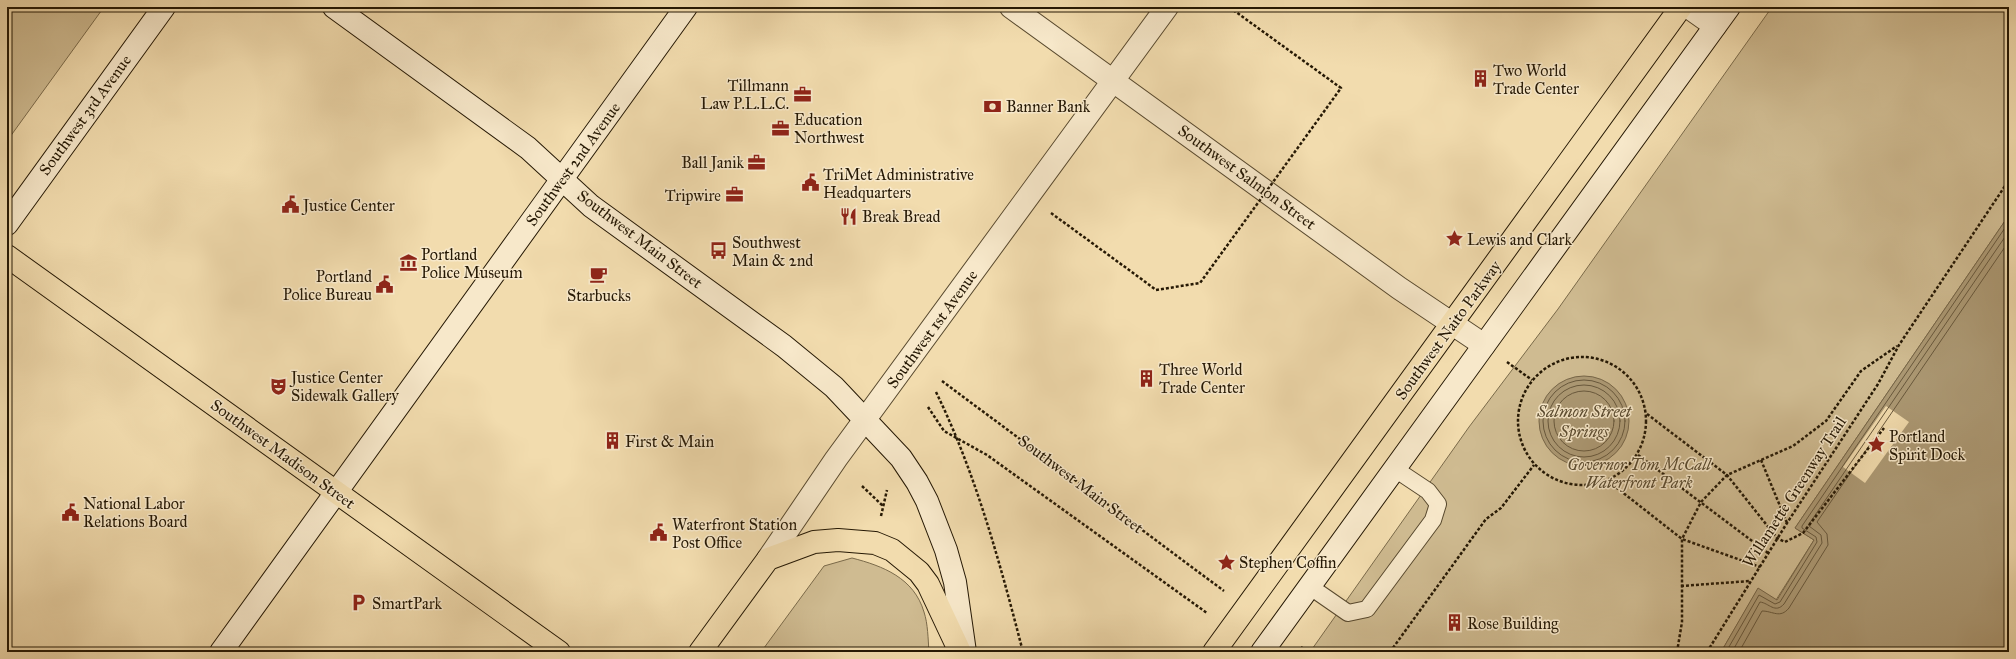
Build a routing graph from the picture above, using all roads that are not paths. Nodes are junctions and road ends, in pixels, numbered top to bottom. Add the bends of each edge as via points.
1 (164, 7) edge
2 (334, 7) edge
3 (686, 7) edge
4 (1011, 7) edge
5 (1167, 7) edge
6 (1681, 7) edge
7 (1688, 7) edge
8 (1729, 7) edge
9 (1715, 26) junction
10 (1113, 81) junction
11 (562, 179) junction
12 (7, 224) edge
13 (7, 256) edge
14 (1452, 324) junction
15 (1484, 345) junction
16 (865, 419) junction
17 (1395, 469) junction
18 (336, 492) junction
19 (768, 558) junction
20 (1309, 586) junction
21 (221, 652) edge
22 (559, 652) edge
23 (700, 652) edge
24 (960, 652) edge
25 (965, 652) edge
26 (1214, 652) edge
27 (1262, 652) edge

1 - 12 main road, Southwest 3rd Avenue
2 - 11 main road, Southwest Main Street via 528,148
3 - 11 main road, Southwest 2nd Avenue
4 - 10 main road, Southwest Salmon Street
5 - 10 main road, Southwest 1st Avenue
6 - 14 main road, Southwest Naito Parkway
7 - 9 main road
8 - 9 main road
9 - 15 main road
10 - 14 main road, Southwest Salmon Street
10 - 16 main road, Southwest 1st Avenue
11 - 16 main road, Southwest Main Street via 591,206 784,346 834,387
11 - 18 main road, Southwest 2nd Avenue
13 - 18 main road, Southwest Madison Street
14 - 15 main road, Southwest Salmon Street
14 - 26 main road, Southwest Naito Parkway
15 - 17 main road
16 - 19 main road, Southwest 1st Avenue
16 - 25 main road, Southwest Main Street via 907,465 936,522 954,582
17 - 20 main road
17 - 20 lane via 1428,491 1438,504 1433,520 1367,609 1348,613
18 - 21 main road, Southwest 2nd Avenue
18 - 22 main road, Southwest Madison Street
19 - 23 main road, Southwest 1st Avenue
19 - 24 main road via 814,542 838,540 875,543 892,550 919,572 928,584
20 - 27 main road

